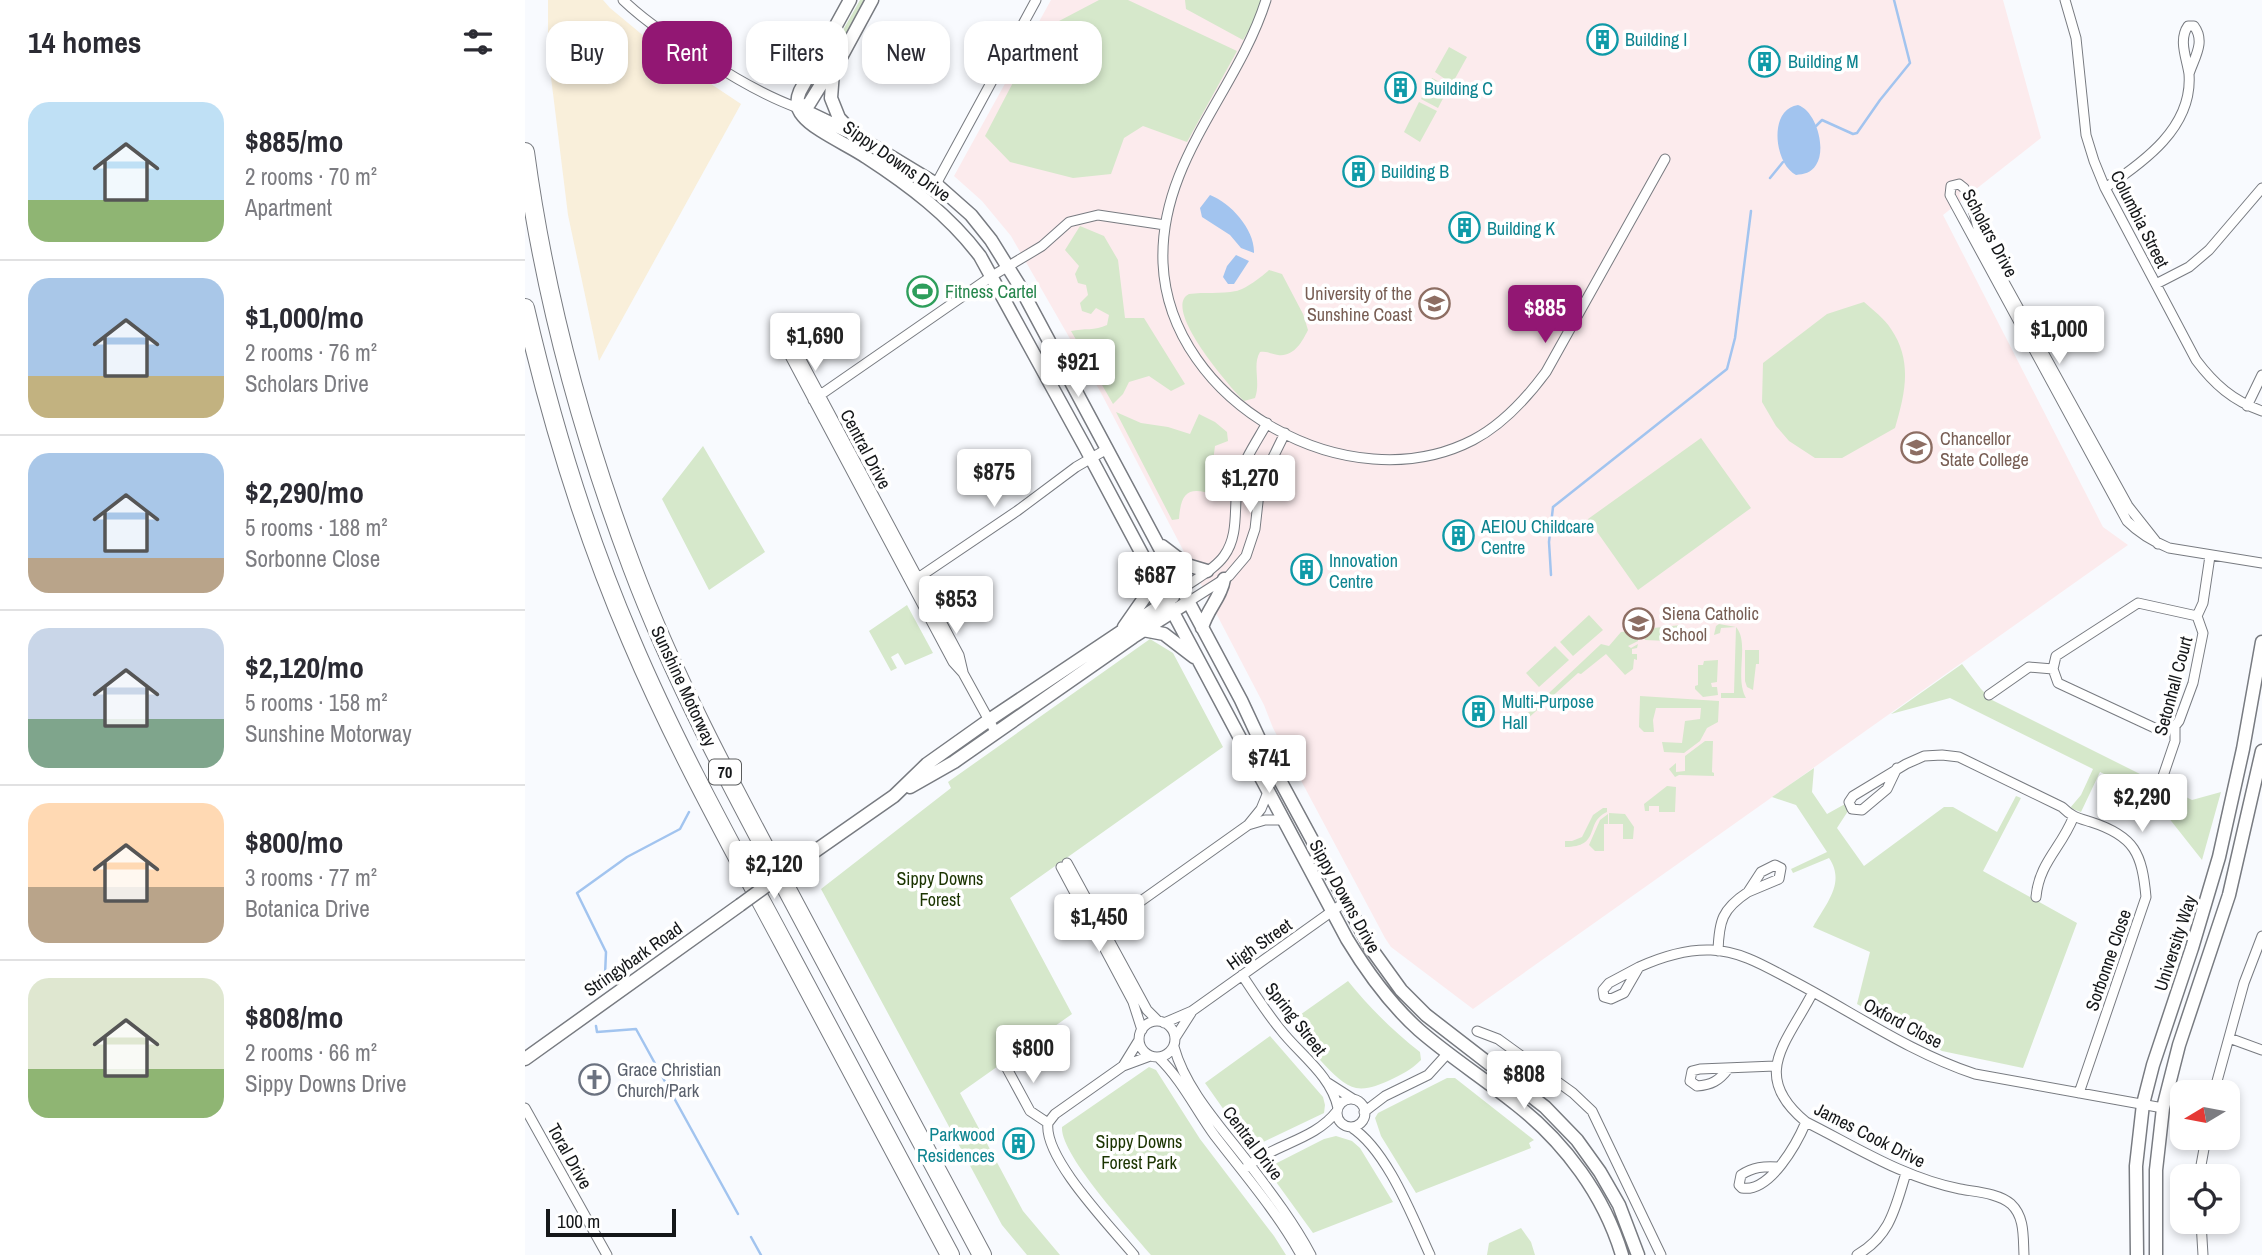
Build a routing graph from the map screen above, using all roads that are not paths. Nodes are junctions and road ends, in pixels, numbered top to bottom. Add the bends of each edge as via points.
1 (623, 0) edge
2 (850, 0) edge
3 (871, 0) edge
4 (1037, 0) edge
5 (1266, 0) edge
6 (2065, 0) edge
7 (848, 41) edge
8 (2189, 74) dead end
9 (822, 84) edge
10 (831, 84) edge
11 (798, 108) junction
12 (855, 135) junction
13 (525, 152) edge
14 (1665, 159) dead end
15 (936, 184) junction
16 (2105, 188) junction
17 (2262, 188) edge
18 (1165, 225) junction
19 (1008, 265) junction
20 (992, 276) junction
21 (2156, 284) junction
22 (525, 308) edge
23 (2262, 375) edge
24 (817, 398) junction
25 (2247, 406) junction
26 (2262, 411) edge
27 (1267, 423) junction
28 (1285, 433) junction
29 (1107, 449) junction
30 (1090, 458) junction
31 (1156, 541) junction
32 (2158, 544) junction
33 (2210, 556) junction
34 (2262, 563) edge
35 (1207, 571) junction
36 (1153, 576) junction
37 (1224, 579) junction
38 (914, 581) junction
39 (1185, 596) junction
40 (1169, 607) junction
41 (2197, 615) junction
42 (1202, 628) junction
43 (1143, 630) junction
44 (1122, 631) junction
45 (2262, 642) edge
46 (1196, 659) junction
47 (2053, 669) junction
48 (1989, 695) dead end
49 (989, 720) junction
50 (2175, 726) junction
51 (996, 733) junction
52 (2262, 751) edge
53 (1897, 768) junction
54 (2161, 782) dead end
55 (1268, 792) junction
56 (894, 796) junction
57 (2073, 818) junction
58 (1283, 820) junction
59 (1248, 825) junction
60 (1064, 865) dead end
61 (1748, 892) dead end
62 (2036, 897) dead end
63 (1345, 902) junction
64 (1332, 911) junction
65 (1099, 930) junction
66 (2262, 936) edge
67 (1718, 951) junction
68 (1639, 967) dead end
69 (1242, 975) junction
70 (1813, 992) junction
71 (1192, 1011) junction
72 (1161, 1022) junction
73 (563, 1030) junction
74 (1477, 1031) dead end
75 (1141, 1035) junction
76 (2229, 1038) junction
77 (1174, 1042) junction
78 (2262, 1050) edge
79 (525, 1051) edge
80 (1448, 1053) junction
81 (1154, 1057) junction
82 (525, 1059) edge
83 (1004, 1063) dead end
84 (1123, 1066) junction
85 (1776, 1066) junction
86 (1728, 1069) dead end
87 (2217, 1080) edge
88 (1327, 1082) junction
89 (2079, 1093) junction
90 (1385, 1096) junction
91 (1355, 1100) junction
92 (2144, 1104) junction
93 (525, 1108) edge
94 (2164, 1108) junction
95 (1337, 1109) junction
96 (1364, 1114) junction
97 (1806, 1122) junction
98 (1048, 1123) junction
99 (1349, 1126) junction
100 (1318, 1129) junction
101 (1373, 1147) junction
102 (1246, 1167) junction
103 (1778, 1167) dead end
104 (1906, 1173) junction
105 (2202, 1234) edge
106 (607, 1255) edge
107 (950, 1255) edge
108 (982, 1255) edge
109 (1135, 1255) edge
110 (1301, 1255) edge
111 (1311, 1255) edge
112 (1430, 1255) edge
113 (1622, 1255) edge
114 (1638, 1255) edge
115 (1661, 1255) edge
116 (1857, 1255) edge
117 (2024, 1255) edge
118 (2137, 1255) edge
119 (2156, 1255) edge
120 (2203, 1255) edge

1 - 11 street via 685,48 770,98
2 - 11 main road via 802,87
3 - 7 main road, Sippy Downs Drive
4 - 15 street
5 - 18 street via 1256,29 1180,170
6 - 16 street, Columbia Street via 2078,53 2086,135
8 - 16 street via 2185,108 2168,135 2140,165
9 - 11 main road via 806,107
10 - 12 main road, Sippy Downs Drive via 832,103
11 - 12 main road
11 - 20 main road, Sippy Downs Drive via 809,122 938,209 968,240
12 - 15 main road, Sippy Downs Drive
13 - 108 highway, Sunshine Motorway / 70 via 543,257 572,377 611,510 643,593 736,795
14 - 28 street via 1546,372 1491,428 1445,451 1379,459 1337,454
15 - 19 main road, Sippy Downs Drive via 982,227
16 - 21 street, Columbia Street
17 - 21 street via 2209,250 2189,267
18 - 19 street via 1109,215 1081,217
18 - 27 street via 1165,282 1182,335 1215,383
19 - 20 street
19 - 29 main road, Sippy Downs Drive
20 - 24 street
20 - 30 main road, Sippy Downs Drive
21 - 25 street, Columbia Street via 2210,379
22 - 107 highway, Sunshine Motorway / 70 via 556,430 588,528 656,697
23 - 25 street
24 - 24 street, Central Drive via 790,356 791,348 795,349
24 - 38 street, Central Drive
25 - 26 street, Columbia Street
27 - 28 street
27 - 35 street via 1240,474 1231,543 1223,558
28 - 37 street via 1260,484 1250,546
29 - 30 street
29 - 31 main road, Sippy Downs Drive
30 - 36 main road, Sippy Downs Drive
30 - 38 street
31 - 35 main road via 1187,565
31 - 39 main road, Sippy Downs Drive
32 - 32 street, Scholars Drive via 2137,532 2120,511 1950,195 1951,186 1964,188 1982,242 2128,506
32 - 33 street, Scholars Drive
33 - 34 street, Scholars Drive
33 - 41 street, Setonhall Court
35 - 39 street
36 - 40 main road, Sippy Downs Drive
36 - 44 main road via 1147,594
37 - 39 street
37 - 42 main road
38 - 49 street, Central Drive via 958,655
39 - 40 main road, Stringybark Road
39 - 42 main road, Sippy Downs Drive
40 - 43 main road, Stringybark Road
40 - 44 main road, Stringybark Road
40 - 46 main road, Sippy Downs Drive
41 - 47 street via 2138,603 2056,656
41 - 50 street, Setonhall Court via 2203,633 2193,683
42 - 63 main road, Sippy Downs Drive
43 - 46 main road via 1164,634
43 - 51 main road, Stringybark Road
44 - 49 main road, Stringybark Road
45 - 92 main road, University Way via 2219,857
46 - 55 main road, Sippy Downs Drive
47 - 48 street via 2029,667
47 - 50 street via 2058,683 2159,730
49 - 51 street, Central Drive
49 - 56 main road, Stringybark Road via 927,764
50 - 54 street, Setonhall Court via 2175,741
51 - 56 main road, Stringybark Road
52 - 94 main road, University Way via 2223,914 2179,1045
53 - 53 street, Sorbonne Close via 1882,796 1862,810 1852,809 1849,802 1853,796
53 - 57 street, Sorbonne Close via 1933,755 1959,757 2062,807
55 - 58 main road, Sippy Downs Drive
55 - 59 street
56 - 73 main road, Stringybark Road, bridge
57 - 62 street via 2043,867
57 - 89 street, Sorbonne Close via 2110,830 2129,843 2143,867 2146,897
58 - 59 street
58 - 64 main road, Sippy Downs Drive
59 - 65 street
60 - 65 street
61 - 67 street via 1726,910
63 - 64 street, High Street
63 - 114 main road, Sippy Downs Drive via 1380,962 1415,1004 1545,1107 1577,1140 1615,1197
64 - 69 street, High Street
64 - 80 main road, Sippy Downs Drive via 1378,986
65 - 72 street via 1147,1010
65 - 75 street via 1133,1002
66 - 76 street
67 - 68 street, Oxford Close via 1674,954
67 - 70 street, Oxford Close via 1751,959
69 - 71 street, High Street
69 - 88 street, Spring Street via 1280,1030
70 - 85 street
70 - 89 street, Oxford Close via 1946,1064 1975,1074
71 - 72 street, High Street
71 - 77 street, High Street
72 - 75 street via 1149,1023
72 - 77 street via 1171,1028
73 - 79 main road, Stringybark Road
73 - 82 main road, Stringybark Road
74 - 115 street via 1498,1039 1592,1111
75 - 81 street via 1143,1050
75 - 84 street
76 - 78 street
76 - 87 street
77 - 81 street via 1168,1054
77 - 102 street, Central Drive via 1179,1064
80 - 90 street via 1428,1075
80 - 113 main road, Sippy Downs Drive via 1536,1121 1564,1150 1599,1202
81 - 84 street
81 - 102 street, Central Drive via 1174,1074 1216,1136
83 - 98 street via 1030,1111
84 - 98 street
85 - 86 street
85 - 97 street, James Cook Drive via 1781,1095
88 - 91 street, Spring Street
88 - 95 street, Spring Street
89 - 92 street, Oxford Close
90 - 91 street
90 - 96 street
91 - 95 street via 1344,1101
91 - 96 street
92 - 94 street, Oxford Close
92 - 118 main road, University Way via 2136,1177
93 - 106 street, Toral Drive
94 - 119 main road, University Way via 2156,1170
95 - 99 street via 1339,1121
95 - 100 street
96 - 99 street via 1359,1124
96 - 101 street
97 - 103 street
97 - 104 street, James Cook Drive
98 - 109 street via 1050,1142 1070,1177
99 - 100 street
99 - 101 street
100 - 102 street
101 - 112 street
102 - 110 street, Central Drive
102 - 111 street, Central Drive via 1291,1220
104 - 116 street via 1891,1221 1872,1246
104 - 117 street, James Cook Drive via 2010,1203 2021,1220
105 - 120 street

